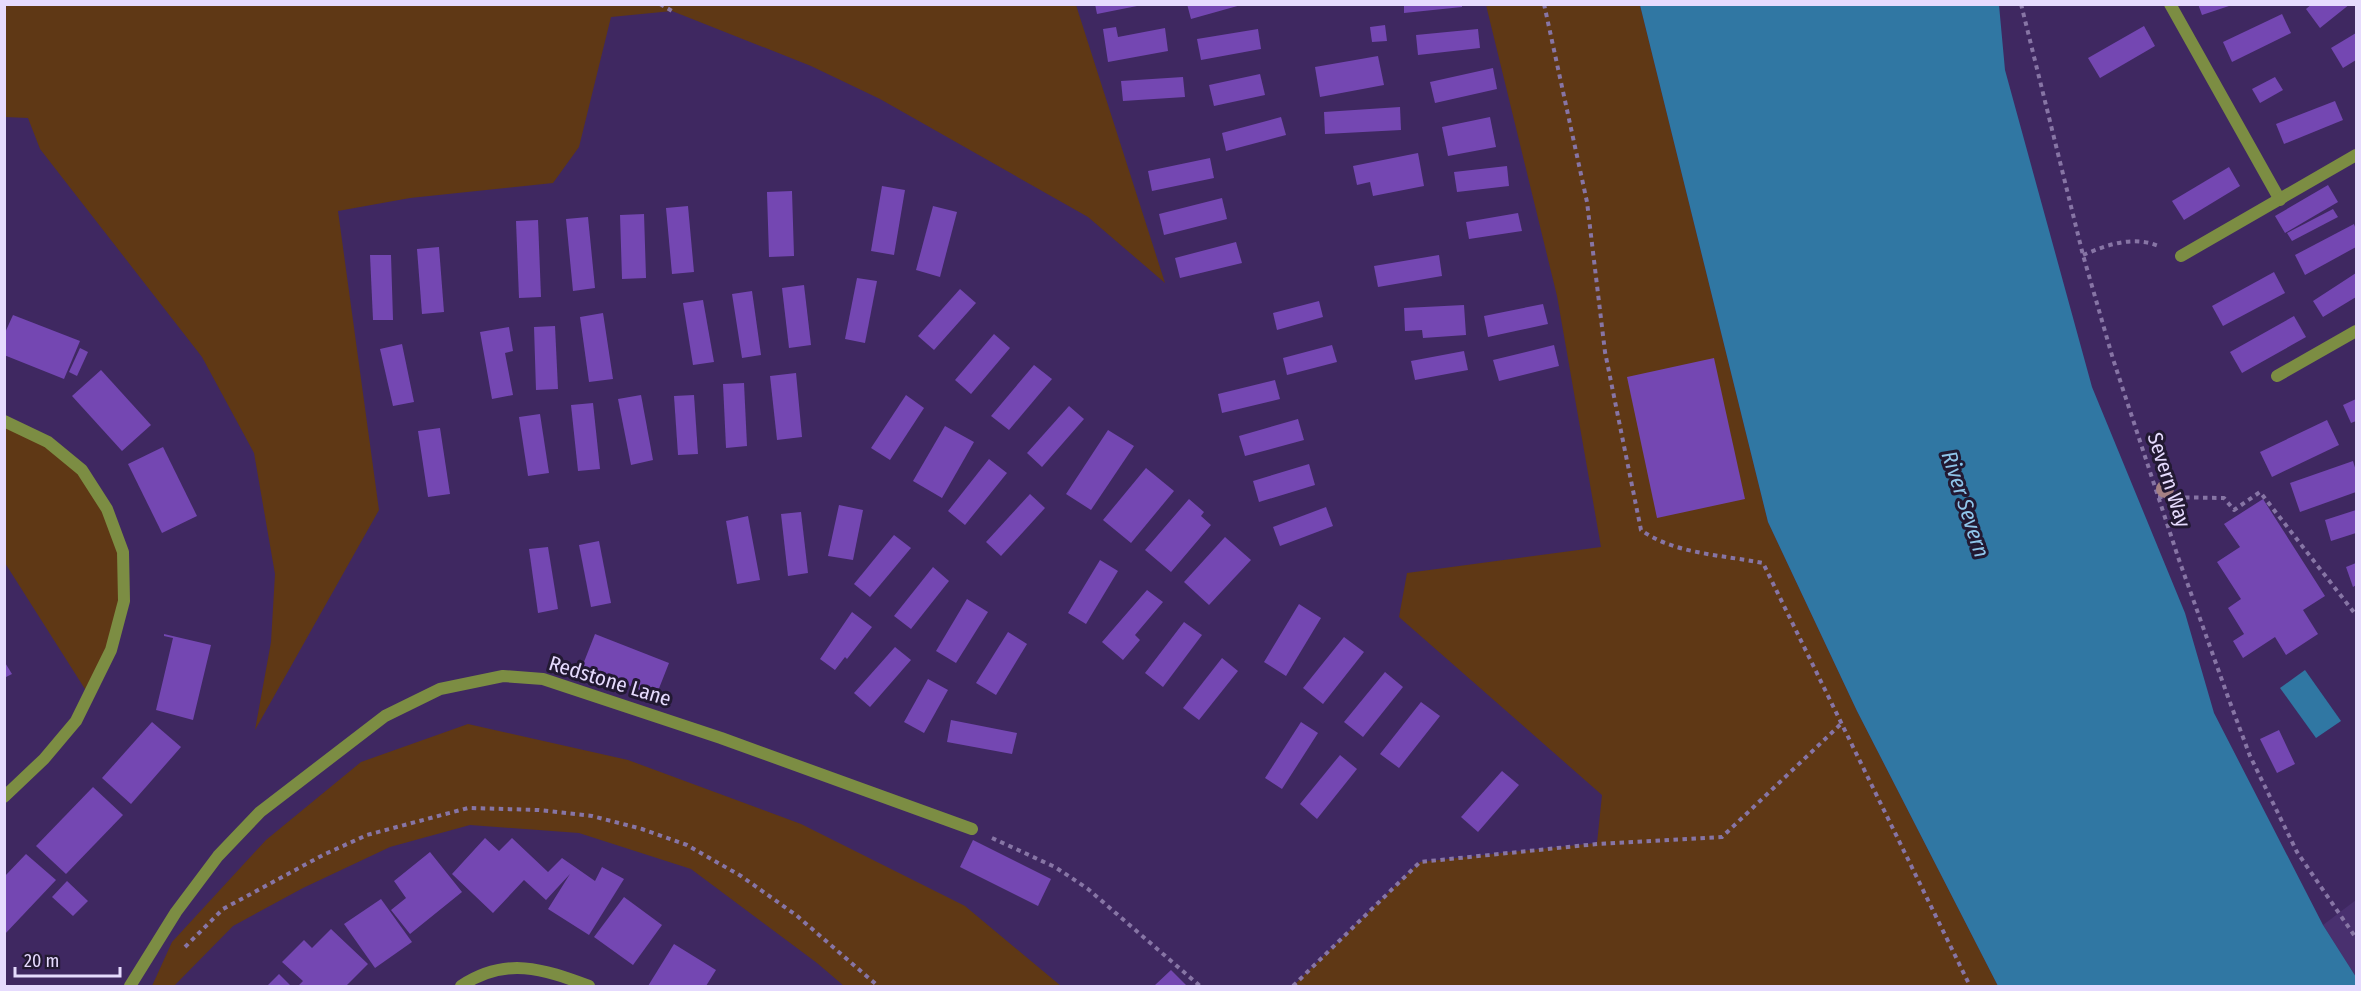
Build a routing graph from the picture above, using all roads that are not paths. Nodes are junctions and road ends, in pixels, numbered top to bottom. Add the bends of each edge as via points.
1 (2169, 4) edge
2 (2356, 155) edge
3 (2280, 200) junction
4 (2181, 256) road end
5 (2356, 331) edge
6 (2277, 376) dead end
7 (4, 421) edge
8 (4, 797) edge
9 (972, 828) road end
10 (129, 987) edge
11 (461, 987) edge
12 (590, 987) edge

1 - 3 street
2 - 3 street
3 - 4 street
5 - 6 street
7 - 8 street via 48,442 82,470 107,509 123,552 124,601 111,650 76,721
9 - 10 street, Redstone Lane via 543,678 503,676 440,689 385,716 260,812 218,856 176,912
11 - 12 street via 504,968 544,969

